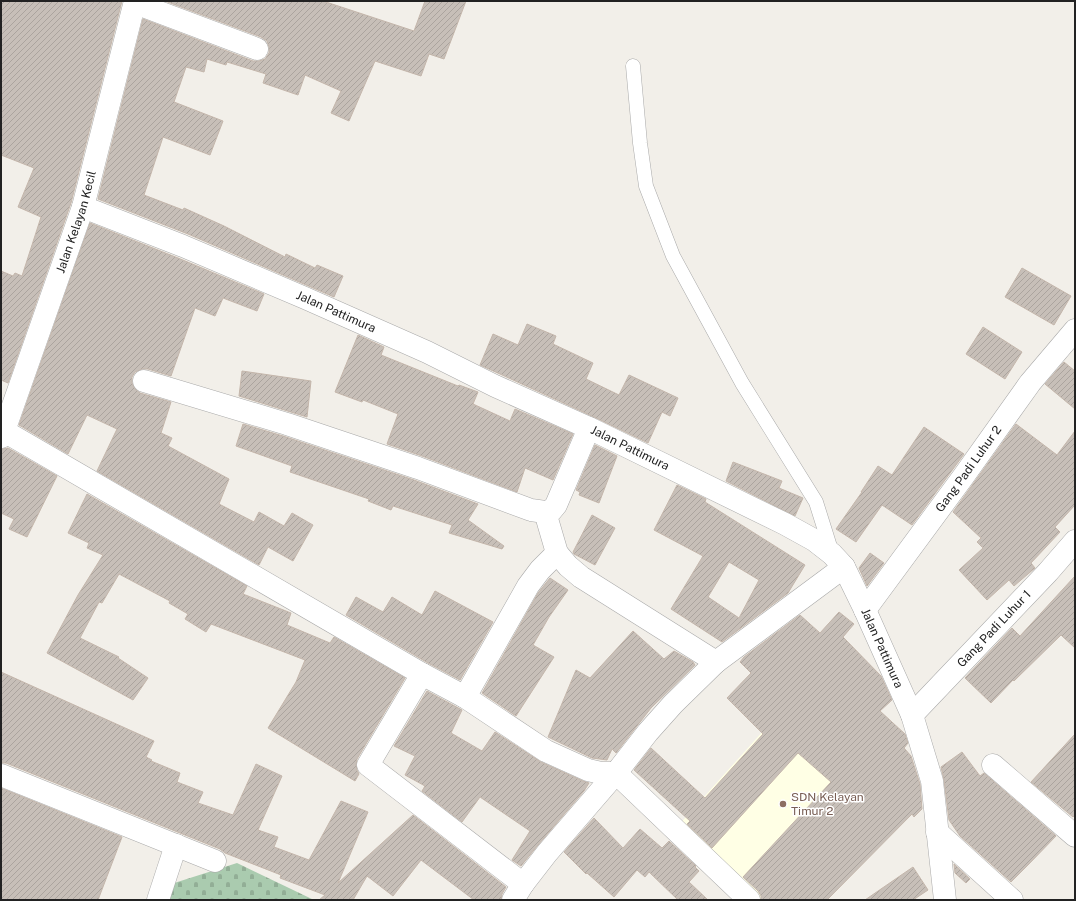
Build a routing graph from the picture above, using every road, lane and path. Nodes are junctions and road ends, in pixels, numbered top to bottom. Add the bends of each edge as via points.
1 (135, 2) edge
2 (257, 49) dead end
3 (633, 66) dead end
4 (83, 207) junction
5 (1075, 330) edge
6 (144, 381) dead end
7 (589, 428) junction
8 (2, 434) edge
9 (545, 512) junction
10 (1075, 541) edge
11 (557, 553) junction
12 (838, 560) junction
13 (865, 610) junction
14 (716, 662) junction
15 (422, 674) junction
16 (465, 697) junction
17 (912, 715) junction
18 (993, 765) dead end
19 (616, 773) junction
20 (1, 775) edge
21 (937, 832) junction
22 (1075, 836) edge
23 (176, 845) junction
24 (215, 861) dead end
25 (518, 892) edge
26 (158, 900) edge
27 (749, 900) edge
28 (945, 900) edge
29 (1012, 900) edge

1 - 2 street
1 - 4 street, Jalan Kelayan Kecil
3 - 12 lane via 646,186 673,256 742,383 816,502
4 - 7 street, Jalan Pattimura via 305,298
4 - 8 street, Jalan Kelayan Kecil
5 - 13 street, Gang Padi Luhur 2 via 1030,383
6 - 9 street via 287,424 418,468 531,510
7 - 9 street via 556,505 551,511
7 - 12 street, Jalan Pattimura via 785,524 814,540
8 - 15 street
9 - 11 street
10 - 17 street, Gang Padi Luhur 1
11 - 14 street via 581,577
11 - 16 street via 528,586
12 - 13 street, Jalan Pattimura
12 - 14 street
13 - 17 street, Jalan Pattimura
14 - 19 street via 673,704
15 - 16 street
15 - 25 street via 368,764
16 - 19 street via 546,751 588,770
17 - 21 street, Jalan Pattimura via 932,781
18 - 22 street
19 - 25 street via 547,853
19 - 27 street
20 - 23 street
21 - 28 street, Jalan Pattimura
21 - 29 street
23 - 24 street
23 - 26 street

